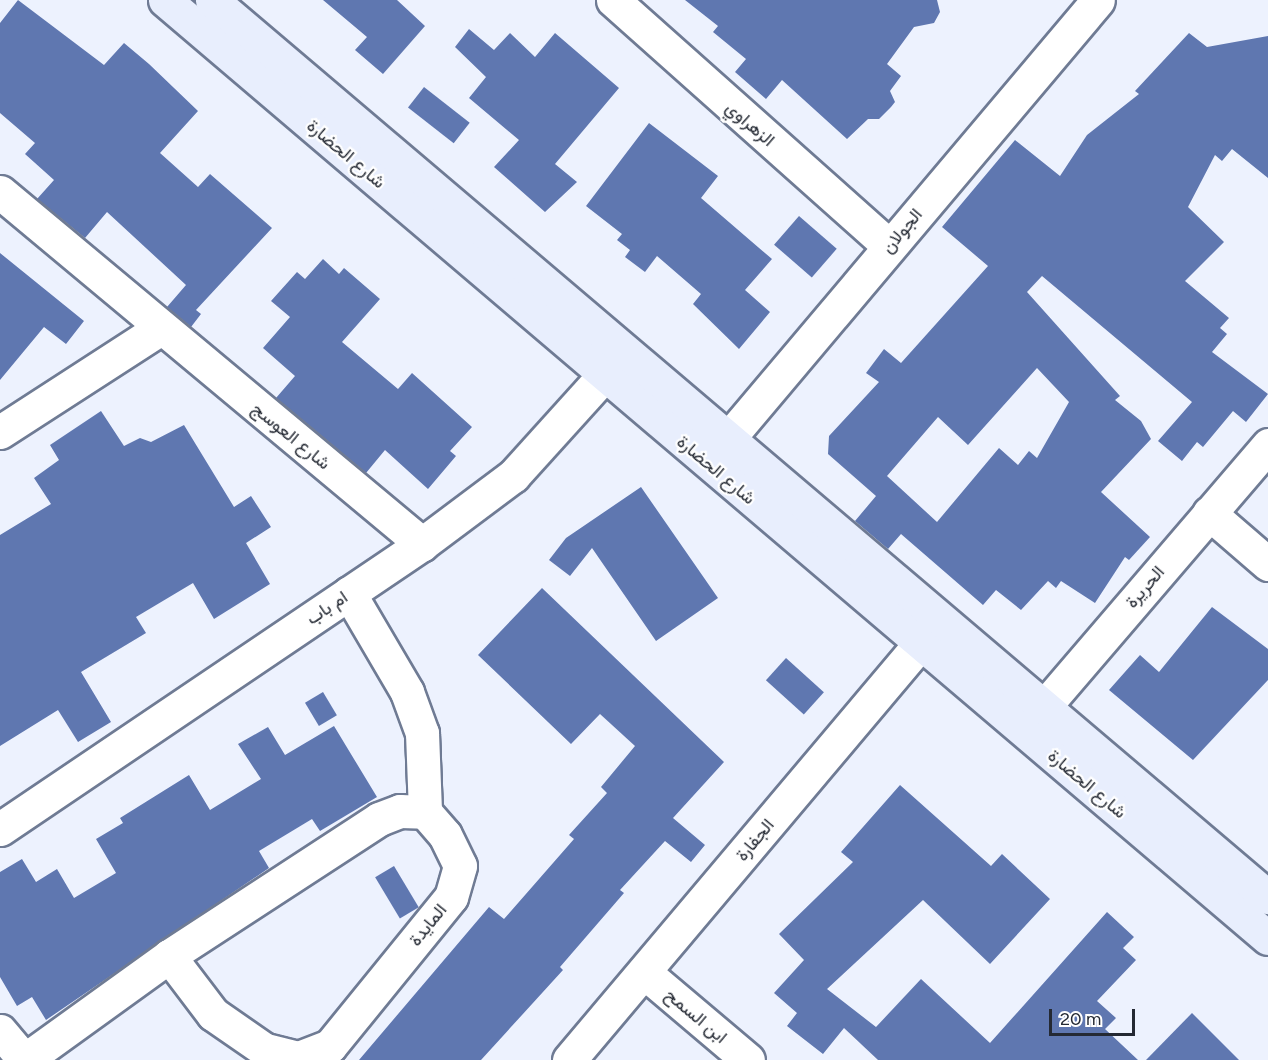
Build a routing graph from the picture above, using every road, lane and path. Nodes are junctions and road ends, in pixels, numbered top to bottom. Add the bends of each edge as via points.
1 (165, 0) edge
2 (212, 0) edge
3 (613, 0) edge
4 (1098, 0) edge
5 (0, 192) edge
6 (889, 246) junction
7 (159, 329) junction
8 (615, 364) junction
9 (0, 432) edge
10 (1268, 445) edge
11 (717, 450) junction
12 (1209, 513) junction
13 (422, 544) junction
14 (1268, 564) edge
15 (349, 593) junction
16 (931, 631) junction
17 (1034, 718) junction
18 (425, 812) junction
19 (0, 829) edge
20 (1268, 897) edge
21 (1268, 938) edge
22 (169, 956) junction
23 (644, 972) junction
24 (0, 1031) edge
25 (25, 1060) edge
26 (569, 1060) edge
27 (748, 1060) edge

1 - 8 street, شارع الحضارة
2 - 8 street, شارع الحضارة
3 - 6 street, الزهراوي
4 - 6 street, الجولان
5 - 7 street, شارع العوسج
6 - 11 street, الجولان
7 - 9 street
7 - 13 street, شارع العوسج
8 - 11 street, شارع الحضارة
8 - 13 street, ام باب via 513,476
10 - 12 street, الحريرة
11 - 16 street, شارع الحضارة
12 - 14 street
12 - 17 street, الحريرة
13 - 15 street, ام باب
15 - 18 street via 407,692 422,733
15 - 19 street, ام باب
16 - 17 street, شارع الحضارة
16 - 23 street, الجفارة
17 - 20 street, شارع الحضارة
17 - 21 street, شارع الحضارة
18 - 22 street via 400,811 379,819
18 - 22 street, المايدة via 445,835 460,866 451,897 330,1046 298,1058 265,1050 213,1014
22 - 25 street
23 - 26 street, الجفارة
23 - 27 street, ابن السمح
24 - 25 street

